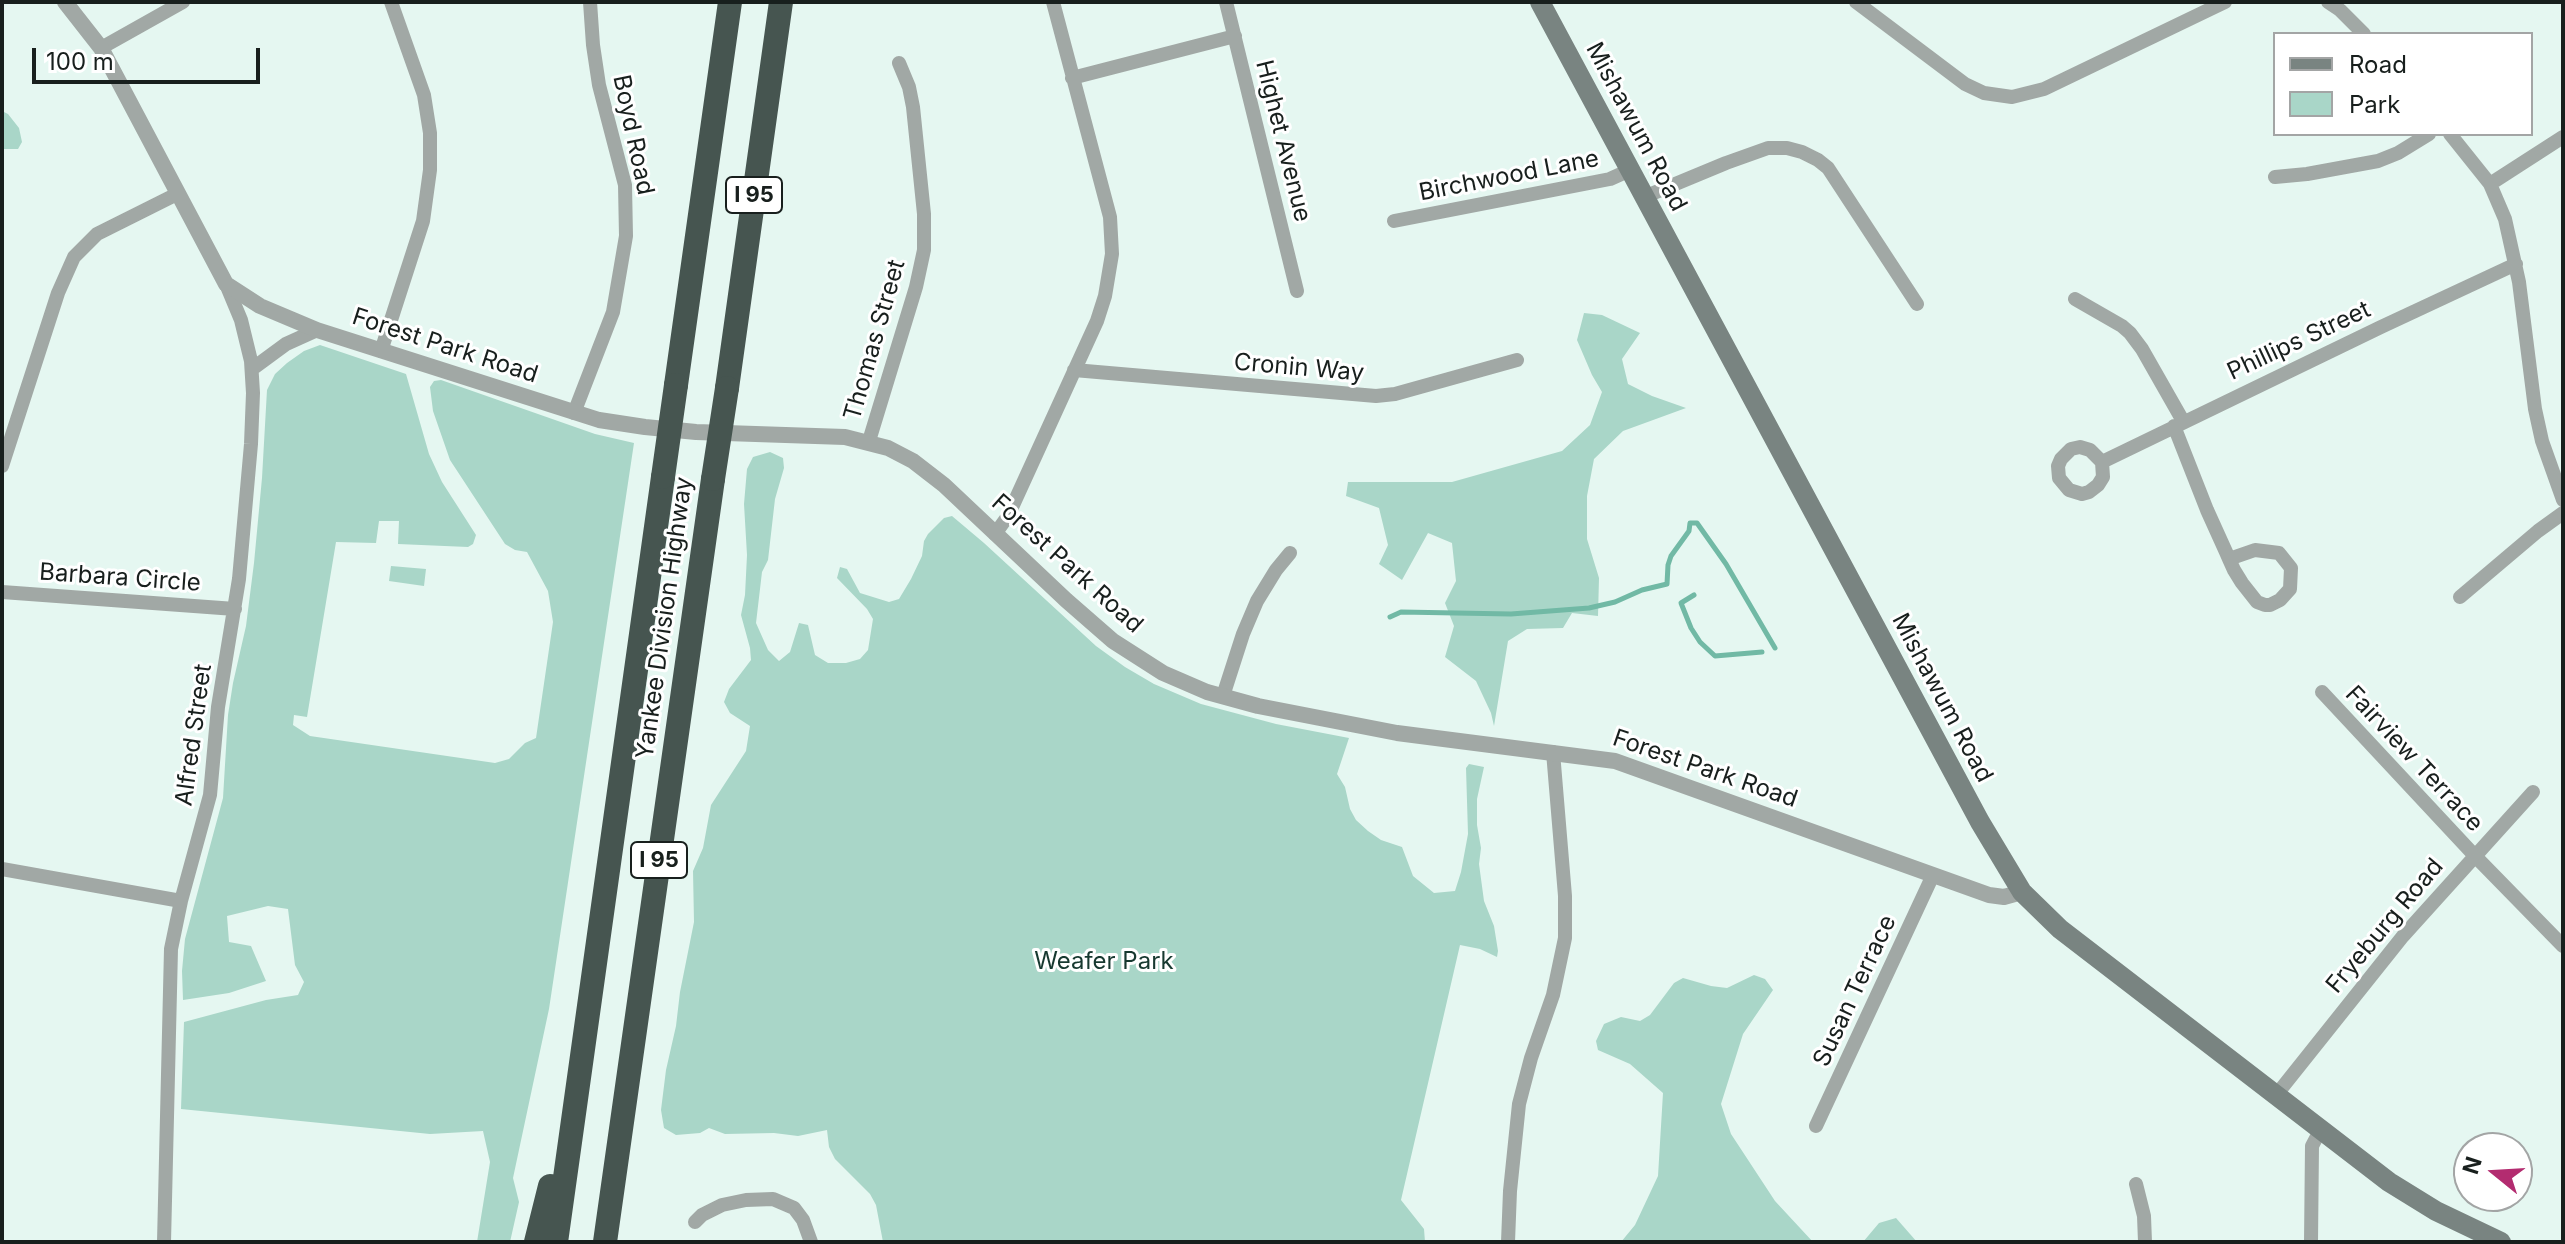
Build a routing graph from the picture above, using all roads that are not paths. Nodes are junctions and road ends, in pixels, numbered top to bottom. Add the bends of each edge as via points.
1 (65, 2) edge
2 (183, 2) edge
3 (391, 2) edge
4 (590, 2) edge
5 (730, 2) edge
6 (781, 2) edge
7 (1053, 2) edge
8 (1226, 2) edge
9 (1540, 2) edge
10 (1856, 2) edge
11 (2225, 2) edge
12 (2328, 2) edge
13 (2196, 8) edge
14 (2362, 32) edge
15 (1235, 36) junction
16 (101, 48) junction
17 (899, 63) dead end
18 (1072, 78) junction
19 (2426, 136) edge
20 (2452, 136) edge
21 (2563, 137) edge
22 (1630, 170) junction
23 (2275, 177) dead end
24 (2490, 184) junction
25 (177, 194) junction
26 (1644, 197) junction
27 (1394, 221) dead end
28 (2516, 264) junction
29 (226, 284) junction
30 (1297, 291) dead end
31 (2075, 299) dead end
32 (1917, 304) dead end
33 (317, 330) junction
34 (381, 351) junction
35 (1517, 360) dead end
36 (252, 369) junction
37 (1074, 370) junction
38 (574, 413) junction
39 (2178, 423) junction
40 (869, 441) junction
41 (2102, 462) dead end
42 (2, 466) edge
43 (2563, 500) edge
44 (2563, 513) edge
45 (995, 534) junction
46 (1290, 553) dead end
47 (2229, 559) junction
48 (2, 592) edge
49 (2460, 597) dead end
50 (235, 609) junction
51 (2322, 692) dead end
52 (1223, 696) junction
53 (1553, 752) junction
54 (2533, 792) dead end
55 (2475, 856) junction
56 (2, 869) edge
57 (1933, 875) junction
58 (2022, 892) junction
59 (181, 901) junction
60 (2563, 946) edge
61 (629, 1077) junction
62 (577, 1083) junction
63 (2277, 1094) junction
64 (1816, 1126) dead end
65 (2321, 1129) junction
66 (2136, 1184) dead end
67 (695, 1222) dead end
68 (164, 1242) edge
69 (536, 1242) edge
70 (556, 1242) edge
71 (605, 1242) edge
72 (619, 1242) edge
73 (811, 1242) edge
74 (1508, 1242) edge
75 (2145, 1242) edge
76 (2311, 1242) edge
77 (2501, 1242) edge

1 - 16 street, Forest Park Road
2 - 16 street
3 - 34 street via 424,95 430,170 423,221
4 - 38 street, Boyd Road via 597,70 623,175 626,222 613,312
5 - 62 highway, Yankee Division Highway / I 95, bridge
6 - 61 highway, Yankee Division Highway / I 95, bridge
7 - 18 street
8 - 15 street, Highet Avenue
9 - 22 main road, Mishawum Road
10 - 13 street via 1965,84 2006,97 2044,89
11 - 13 street
12 - 14 street
15 - 18 street
15 - 30 street, Highet Avenue
16 - 25 street, Forest Park Road
17 - 40 street, Thomas Street via 913,107 924,250
18 - 37 street via 1107,202 1112,241 1102,309
19 - 23 street via 2378,161
20 - 24 street
21 - 24 street
22 - 26 main road, Mishawum Road
22 - 27 street, Birchwood Lane via 1607,180
24 - 28 street
25 - 29 street, Forest Park Road
25 - 42 street via 97,234 74,257
26 - 32 street via 1768,148 1802,152 1834,176
26 - 58 main road, Mishawum Road
28 - 39 street, Phillips Street
28 - 43 street via 2535,409
29 - 33 street, Forest Park Road via 260,306
29 - 36 street, Alfred Street
31 - 39 street via 2130,333 2153,367
33 - 34 street, Forest Park Road
33 - 36 street, Forest Park Road via 295,338
34 - 38 street, Forest Park Road
35 - 37 street, Cronin Way via 1376,396
36 - 50 street, Alfred Street via 250,457
37 - 45 street
38 - 40 street, Forest Park Road via 696,432 813,434
39 - 41 street, Phillips Street
39 - 47 street
40 - 45 street, Forest Park Road via 930,473
44 - 49 street
45 - 52 street, Forest Park Road via 1113,641 1163,673
46 - 52 street via 1257,601
47 - 47 street via 2255,550 2279,553 2291,568 2290,589 2275,603 2261,604
48 - 50 street, Barbara Circle
50 - 59 street, Alfred Street via 210,795
51 - 55 street, Fairview Terrace
52 - 53 street, Forest Park Road via 1397,733
53 - 57 street, Forest Park Road via 1631,765
53 - 74 street via 1565,938 1519,1104
54 - 55 street, Fryeburg Road
55 - 60 street, Fairview Terrace
55 - 63 street, Fryeburg Road via 2376,968
56 - 59 street
57 - 58 street, Forest Park Road via 1994,896
57 - 64 street, Susan Terrace
58 - 63 main road, Mishawum Road via 2060,929
59 - 68 street, Alfred Street via 170,963
61 - 71 highway, Yankee Division Highway / I 95
61 - 72 highway
62 - 69 highway
62 - 70 highway, Yankee Division Highway / I 95
63 - 65 main road, Mishawum Road
65 - 76 street via 2312,1146
65 - 77 main road, Mishawum Road via 2404,1192
66 - 75 street
67 - 73 street via 722,1205 773,1199 798,1213

